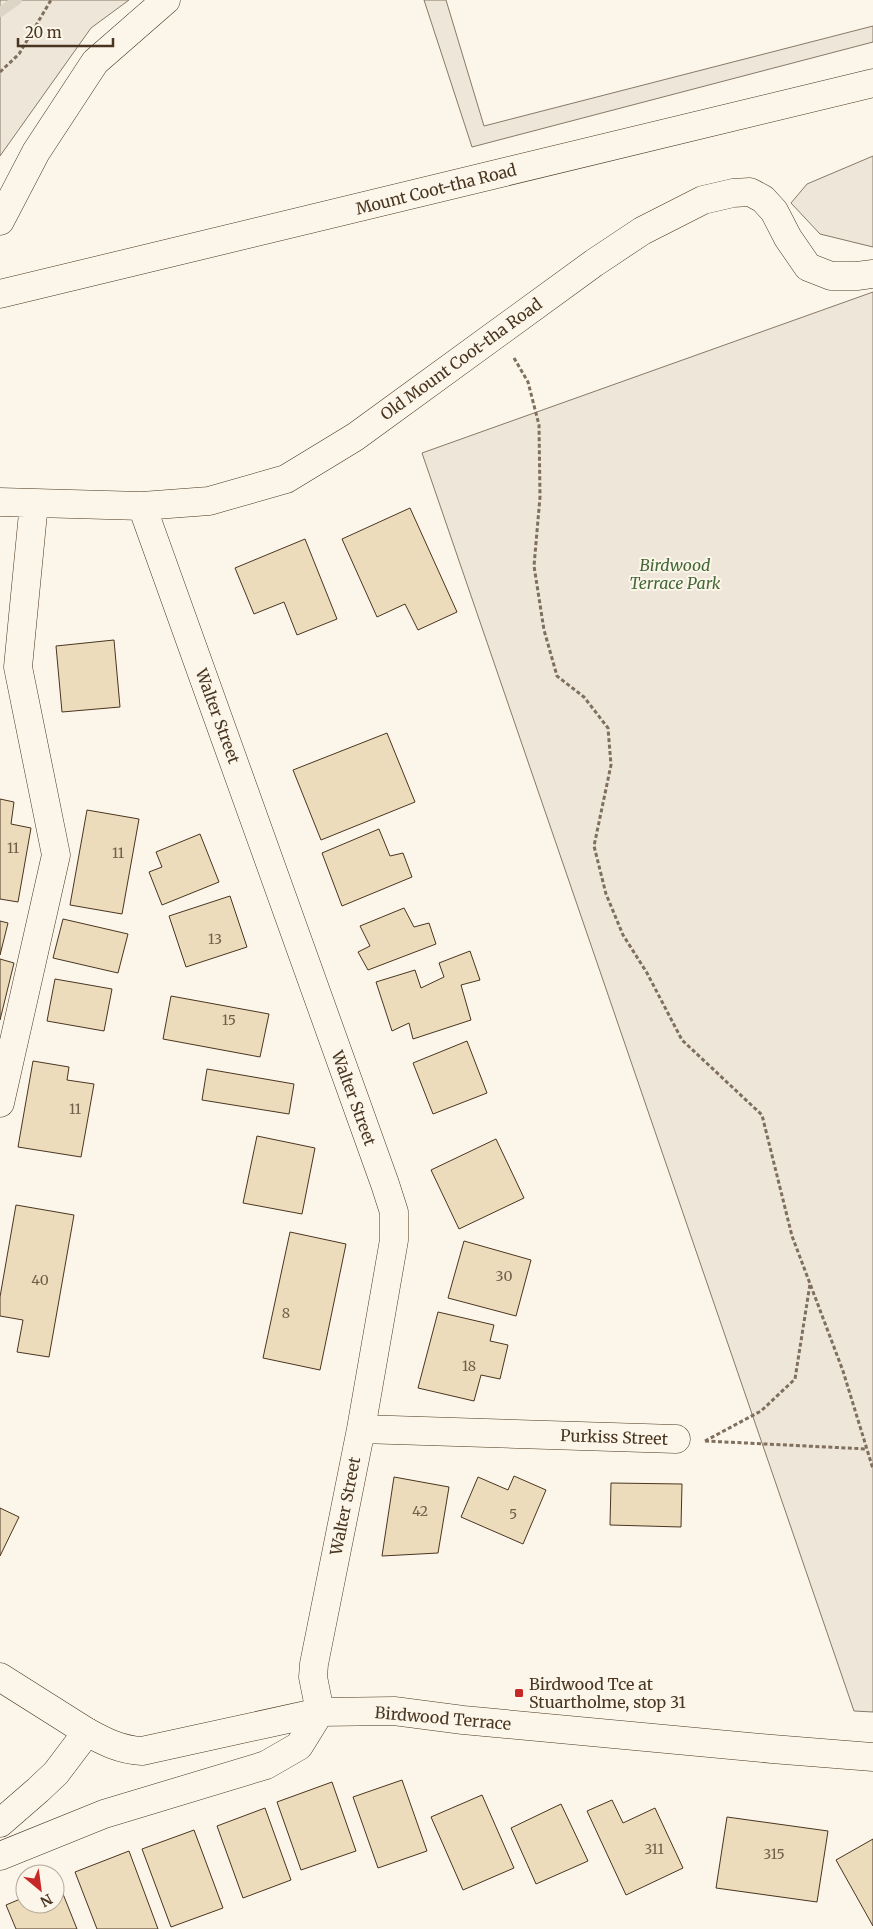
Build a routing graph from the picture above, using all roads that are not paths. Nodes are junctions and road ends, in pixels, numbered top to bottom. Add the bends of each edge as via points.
1 (166, 0) edge
2 (873, 83) edge
3 (0, 221) edge
4 (873, 274) edge
5 (0, 294) edge
6 (0, 502) edge
7 (34, 503) junction
8 (142, 506) junction
9 (0, 1104) edge
10 (361, 1428) junction
11 (676, 1439) road end
12 (0, 1677) edge
13 (320, 1712) junction
14 (87, 1732) junction
15 (873, 1756) edge
16 (0, 1823) edge
17 (0, 1856) edge

1 - 3 street via 95,62 36,152
2 - 5 street, Mount Coot-tha Road
4 - 8 street, Old Mount Coot-tha Road via 831,276 808,267 774,210 750,192 703,200 642,231 355,438 286,479 209,502
6 - 7 street, Old Mount Coot-tha Road
7 - 8 street, Old Mount Coot-tha Road
7 - 9 street via 18,667 56,854
8 - 10 street, Walter Street via 394,1212 394,1240
10 - 11 street, Purkiss Street
10 - 13 street, Walter Street via 314,1664 313,1677
12 - 14 street, Birdwood Terrace
13 - 14 street, Birdwood Terrace via 142,1751 113,1746
13 - 15 street, Birdwood Terrace via 394,1710 502,1724 772,1750
13 - 17 street via 299,1746 266,1764 104,1814
14 - 16 street via 56,1773

